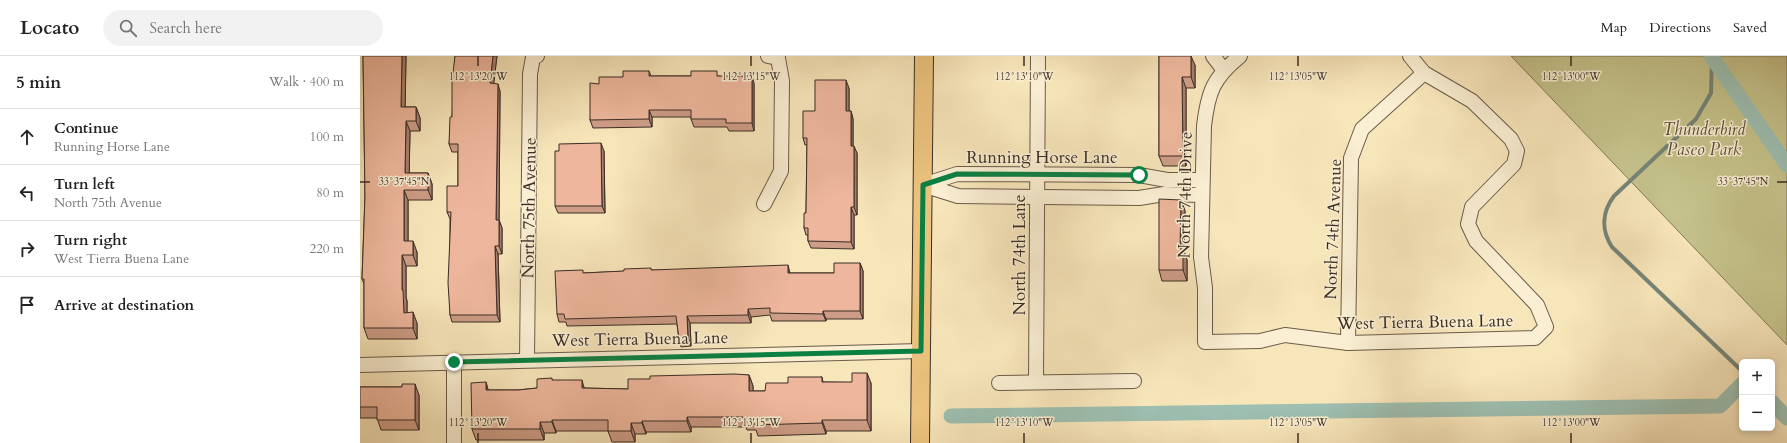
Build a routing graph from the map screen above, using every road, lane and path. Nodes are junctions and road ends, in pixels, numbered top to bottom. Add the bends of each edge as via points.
1 (535, 56) edge
2 (924, 56) edge
3 (1038, 56) edge
4 (1213, 56) edge
5 (1240, 56) edge
6 (1410, 56) edge
7 (773, 57) edge
8 (1224, 69) junction
9 (1424, 73) junction
10 (1037, 175) junction
11 (1139, 175) junction
12 (1202, 180) junction
13 (923, 185) junction
14 (1202, 195) junction
15 (1037, 197) junction
16 (1139, 198) junction
17 (764, 204) dead end
18 (1205, 342) joint
19 (1348, 343) junction
20 (921, 351) junction
21 (527, 360) junction
22 (454, 362) junction
23 (360, 365) edge
24 (1134, 381) dead end
25 (999, 382) dead end
26 (1036, 382) junction
27 (454, 443) edge
28 (920, 443) edge

1 - 21 street, North 75th Avenue via 530,74
2 - 13 main road
3 - 10 street, North 74th Lane
4 - 8 street
5 - 8 street, North 74th Drive
6 - 9 street
7 - 17 street via 782,80 781,171
8 - 12 street, North 74th Drive via 1212,86 1206,106
9 - 19 street, North 74th Avenue via 1362,129 1351,158
9 - 19 street, West Tierra Buena Lane via 1472,101 1511,139 1517,151 1514,164 1472,207 1468,224 1476,241 1537,305 1546,326 1535,338
10 - 11 street, Running Horse Lane
10 - 13 street, Running Horse Lane via 957,174
10 - 15 street, North 74th Lane
11 - 12 street, Running Horse Lane via 1167,180
11 - 16 street
12 - 14 street, North 74th Drive
13 - 15 street via 958,196
13 - 20 main road
14 - 16 street via 1164,194
14 - 18 street, North 74th Drive via 1201,257 1205,288
15 - 16 street
15 - 26 street, North 74th Lane
18 - 19 street, West Tierra Buena Lane via 1260,341 1285,336
20 - 21 street, West Tierra Buena Lane
20 - 28 main road
21 - 22 street, West Tierra Buena Lane
22 - 23 street, West Tierra Buena Lane
22 - 27 street
24 - 26 street
25 - 26 street

